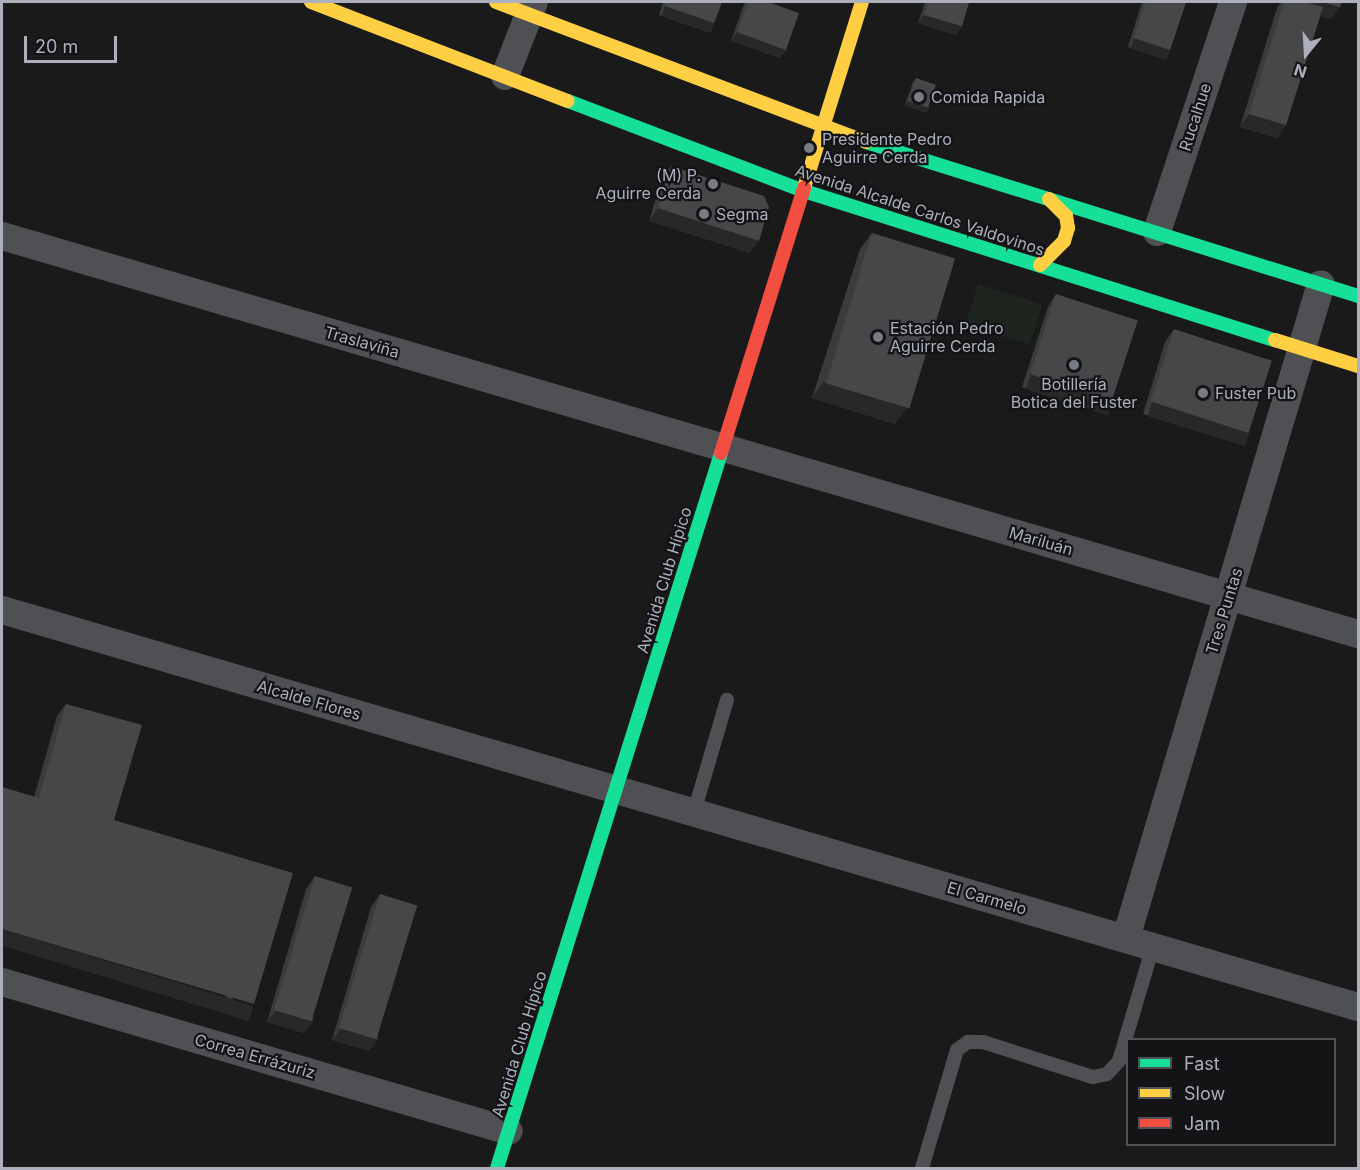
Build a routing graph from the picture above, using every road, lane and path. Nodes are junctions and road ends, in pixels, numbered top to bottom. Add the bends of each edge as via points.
1 (311, 2) edge
2 (496, 2) edge
3 (862, 2) edge
4 (1233, 2) edge
5 (532, 8) edge
6 (505, 76) junction
7 (822, 128) junction
8 (804, 191) junction
9 (1049, 199) junction
10 (1116, 219) junction
11 (1090, 229) dead end
12 (1157, 232) junction
13 (2, 236) edge
14 (1083, 260) dead end
15 (1040, 266) junction
16 (1087, 280) junction
17 (1321, 284) junction
18 (1359, 296) edge
19 (1302, 348) junction
20 (1359, 366) edge
21 (723, 447) junction
22 (1228, 596) junction
23 (2, 610) edge
24 (1359, 634) edge
25 (727, 700) dead end
26 (616, 789) junction
27 (694, 812) junction
28 (1126, 938) junction
29 (1153, 946) junction
30 (2, 982) edge
31 (1359, 1006) edge
32 (509, 1131) junction
33 (497, 1168) edge
34 (922, 1168) edge

1 - 6 main road, Avenida Alcalde Carlos Valdovinos
2 - 5 main road
3 - 7 main road, Avenida Club Hípico
4 - 12 street, Rucalhue
5 - 6 street
5 - 7 main road
6 - 8 main road, Avenida Alcalde Carlos Valdovinos
7 - 8 main road, Avenida Club Hípico
7 - 9 main road
8 - 15 main road, Avenida Alcalde Carlos Valdovinos
8 - 21 main road, Avenida Club Hípico
9 - 10 main road
9 - 15 main road via 1066,216 1068,228 1064,241
10 - 11 main road
10 - 12 main road
12 - 17 main road
13 - 21 street, Traslaviña
14 - 16 main road
15 - 16 main road, Avenida Alcalde Carlos Valdovinos
16 - 19 main road, Avenida Alcalde Carlos Valdovinos
17 - 18 main road
17 - 19 street, Tres Puntas
19 - 20 main road, Avenida Alcalde Carlos Valdovinos
19 - 22 street, Tres Puntas
21 - 22 street, Mariluán
21 - 26 main road, Avenida Club Hípico
22 - 24 street, Mariluán
22 - 28 street, Tres Puntas
23 - 26 street, Alcalde Flores
25 - 27 lane
26 - 27 street, El Carmelo
26 - 32 main road, Avenida Club Hípico
27 - 28 street, El Carmelo
28 - 29 street, El Carmelo
29 - 31 street, El Carmelo
29 - 34 lane via 1119,1061 1107,1074 1093,1077 983,1042 968,1042 957,1050
30 - 32 street, Correa Errázuriz
32 - 33 main road, Avenida Club Hípico

